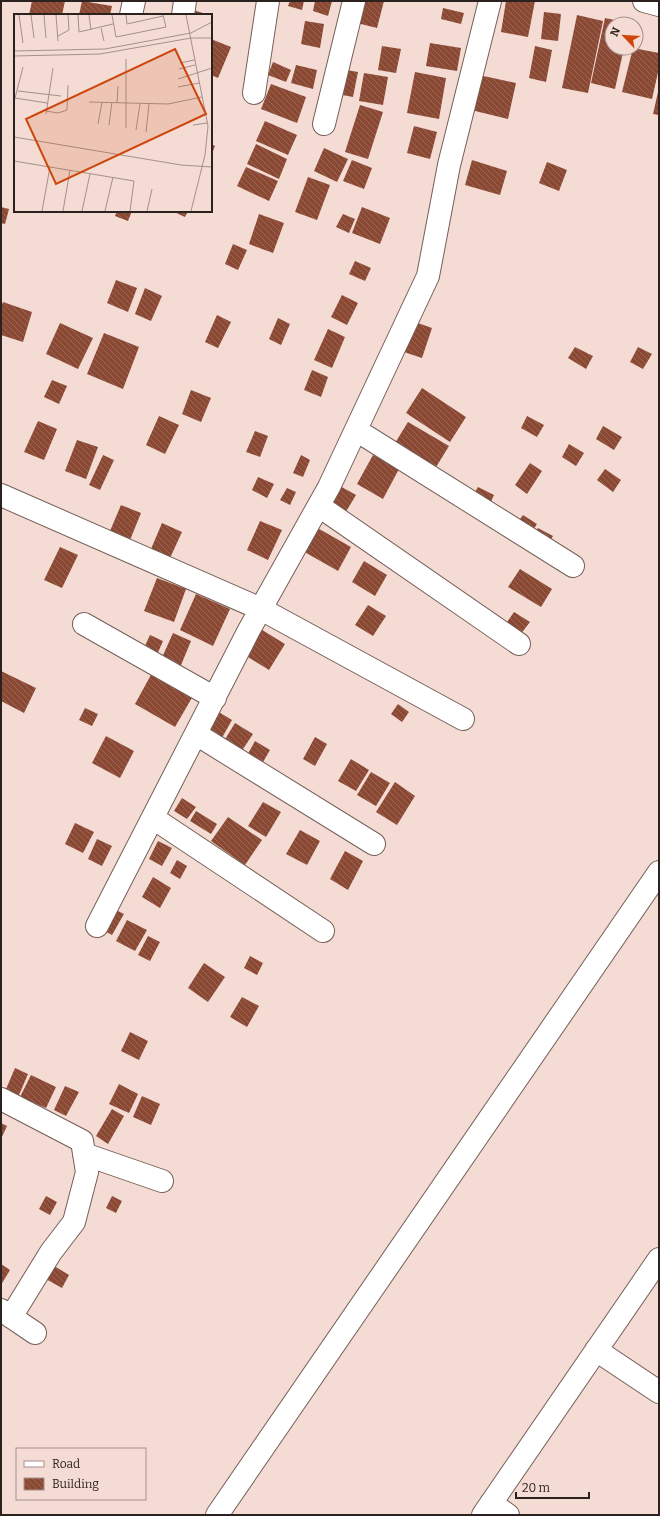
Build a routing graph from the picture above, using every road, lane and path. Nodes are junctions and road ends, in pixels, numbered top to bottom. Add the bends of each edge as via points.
1 (134, 1) edge
2 (185, 1) edge
3 (268, 1) edge
4 (354, 1) edge
5 (490, 1) edge
6 (644, 1) edge
7 (659, 5) edge
8 (131, 14) edge
9 (183, 14) edge
10 (254, 93) dead end
11 (324, 124) dead end
12 (356, 430) junction
13 (1, 495) edge
14 (319, 506) junction
15 (573, 566) dead end
16 (261, 609) junction
17 (84, 624) dead end
18 (519, 644) dead end
19 (215, 698) junction
20 (463, 719) dead end
21 (196, 734) junction
22 (153, 818) junction
23 (374, 844) dead end
24 (659, 872) edge
25 (97, 926) dead end
26 (323, 931) dead end
27 (1, 1098) edge
28 (84, 1154) junction
29 (162, 1181) dead end
30 (659, 1259) edge
31 (6, 1313) edge
32 (35, 1333) dead end
33 (596, 1350) junction
34 (659, 1392) edge
35 (494, 1511) edge
36 (217, 1515) edge

1 - 8 street
2 - 9 street
3 - 10 street
4 - 11 street
5 - 12 street via 449,165 428,276
6 - 7 street
12 - 14 street
12 - 15 street
13 - 16 street
14 - 16 street
14 - 18 street
16 - 19 street
16 - 20 street
17 - 19 street
19 - 21 street
21 - 22 street
21 - 23 street
22 - 25 street
22 - 26 street
24 - 36 street
27 - 28 street via 82,1141
28 - 29 street
28 - 31 street via 87,1172 74,1222
30 - 33 street
31 - 32 street
33 - 34 street
33 - 35 street

